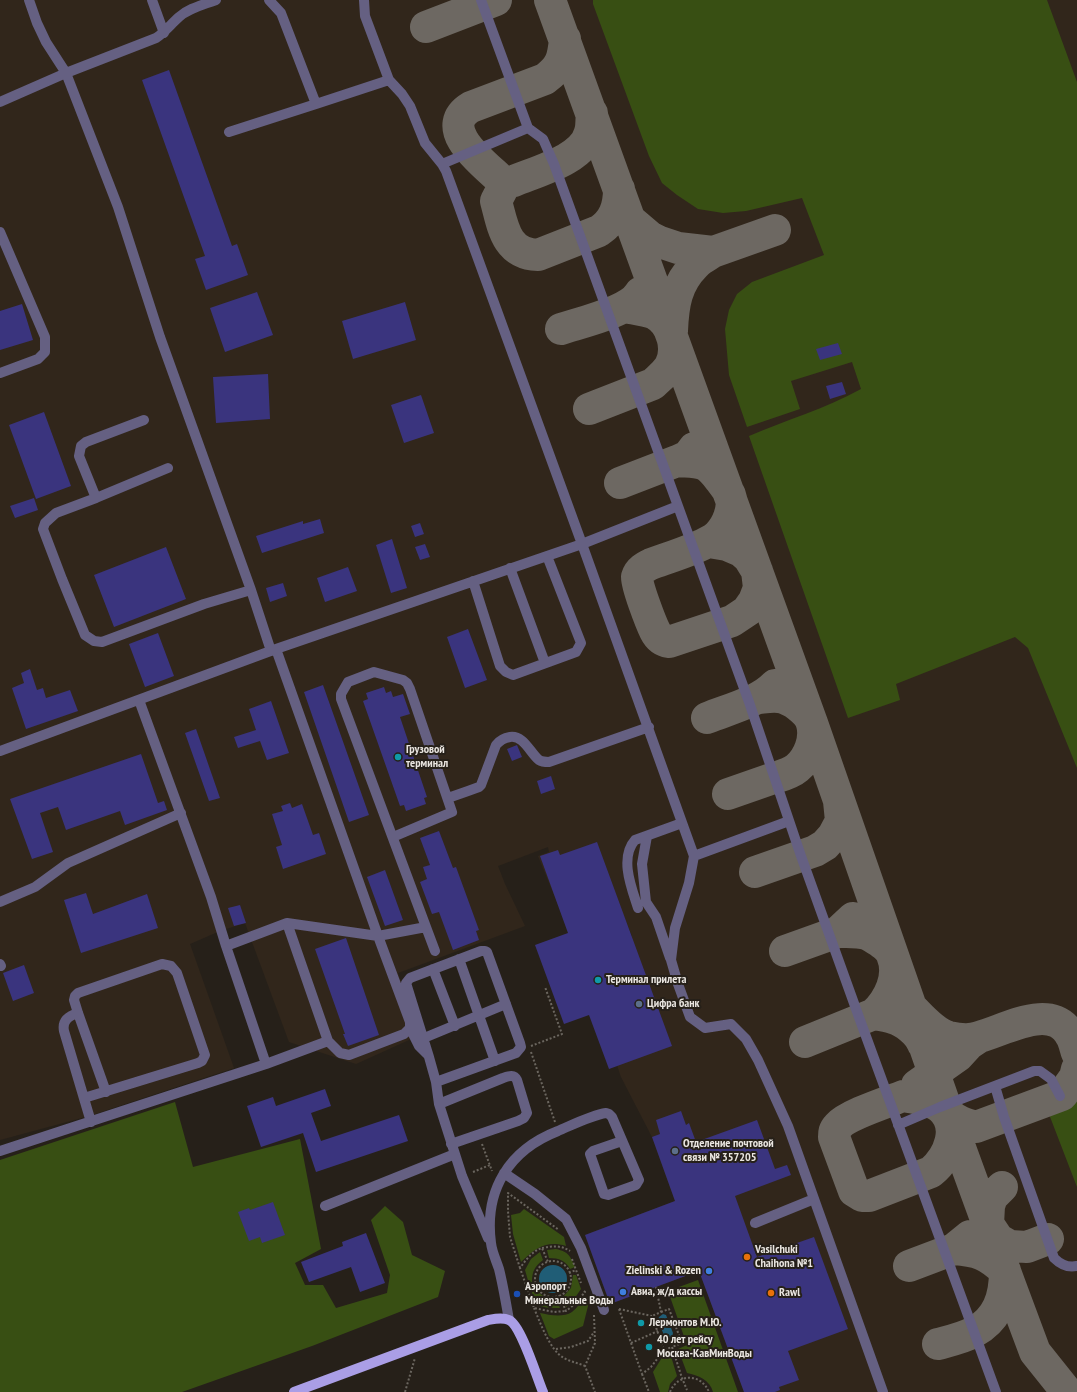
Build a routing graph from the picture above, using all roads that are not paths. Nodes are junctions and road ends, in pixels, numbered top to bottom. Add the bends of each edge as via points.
1 (28, 0) edge
2 (152, 0) edge
3 (216, 0) edge
4 (269, 0) edge
5 (364, 0) edge
6 (481, 0) edge
7 (164, 33) junction
8 (66, 73) junction
9 (389, 80) junction
10 (0, 102) edge
11 (316, 104) junction
12 (528, 128) junction
13 (229, 132) dead end
14 (442, 164) junction
15 (0, 232) edge
16 (0, 373) edge
17 (144, 420) dead end
18 (168, 468) dead end
19 (96, 498) junction
20 (678, 506) junction
21 (582, 544) junction
22 (548, 556) junction
23 (510, 568) junction
24 (473, 581) junction
25 (251, 590) junction
26 (274, 650) junction
27 (545, 663) junction
28 (139, 700) junction
29 (648, 727) junction
30 (0, 751) edge
31 (448, 798) junction
32 (181, 813) junction
33 (789, 821) junction
34 (682, 823) junction
35 (647, 836) junction
36 (393, 837) junction
37 (694, 856) junction
38 (0, 902) edge
39 (638, 908) dead end
40 (287, 923) junction
41 (426, 927) junction
42 (378, 936) junction
43 (226, 946) junction
44 (435, 951) dead end
45 (459, 959) junction
46 (671, 960) junction
47 (433, 969) junction
48 (506, 1004) junction
49 (78, 1013) junction
50 (479, 1016) junction
51 (455, 1026) junction
52 (410, 1028) junction
53 (424, 1038) junction
54 (328, 1041) junction
55 (429, 1058) junction
56 (495, 1061) junction
57 (266, 1064) junction
58 (436, 1082) junction
59 (995, 1086) junction
60 (106, 1092) junction
61 (1060, 1096) dead end
62 (84, 1098) junction
63 (439, 1104) junction
64 (91, 1122) junction
65 (898, 1125) junction
66 (622, 1141) junction
67 (453, 1149) junction
68 (0, 1151) edge
69 (498, 1174) junction
70 (814, 1199) junction
71 (325, 1206) dead end
72 (755, 1223) dead end
73 (491, 1244) junction
74 (1077, 1266) edge
75 (604, 1310) dead end
76 (509, 1320) junction
77 (294, 1392) edge
78 (543, 1392) edge
79 (883, 1392) edge
80 (996, 1392) edge

1 - 8 lane via 46,42
2 - 7 lane
3 - 7 lane via 191,9
4 - 11 lane via 281,13
5 - 9 lane via 365,16
6 - 12 lane
7 - 8 lane
8 - 10 lane
8 - 25 lane via 118,207 160,337
9 - 11 lane
9 - 14 lane via 410,106 425,143
11 - 13 lane
12 - 14 lane
12 - 20 lane via 543,139 554,164
14 - 21 lane
15 - 16 lane via 45,337 45,352 38,359
17 - 19 lane via 81,446 79,456
18 - 19 lane
19 - 25 lane via 56,513 45,523 43,529 85,635 94,641 102,642 204,604
20 - 21 lane
20 - 33 lane
21 - 22 lane
21 - 29 lane
22 - 23 lane
22 - 27 lane via 581,643 576,652
23 - 24 lane
23 - 27 lane
24 - 26 lane
24 - 27 lane via 500,666 513,675
25 - 26 lane
26 - 28 lane
26 - 42 lane
28 - 30 lane
28 - 32 lane
29 - 31 lane via 544,762 539,760 521,740 505,738 496,745 479,787
29 - 34 lane
31 - 36 lane via 452,812
31 - 36 lane via 407,683 400,678 374,672 348,682 341,694 342,706
32 - 38 lane via 68,863 35,887
32 - 43 lane
33 - 37 lane
33 - 65 lane
34 - 35 lane
34 - 37 lane
35 - 39 lane via 635,840 627,853 631,887
35 - 46 lane via 642,864 646,902 656,917
36 - 41 lane
37 - 46 lane via 689,883 675,928
40 - 42 lane
40 - 43 lane
40 - 54 lane
41 - 42 lane
41 - 44 lane
42 - 52 lane
43 - 57 lane
45 - 47 lane
45 - 48 lane via 481,951 487,952
45 - 50 lane
46 - 70 lane via 690,1017 705,1028 732,1024 746,1039 778,1102
47 - 51 lane
47 - 53 lane via 410,978 406,983
48 - 50 lane
48 - 56 lane via 521,1047 516,1053
49 - 60 lane
49 - 60 lane via 74,1000 78,993 162,964 171,966 177,973 204,1058 198,1063
49 - 62 lane via 70,1015 63,1027
50 - 51 lane
50 - 56 lane
51 - 53 lane
52 - 54 lane via 404,1034 349,1055 340,1053
52 - 55 lane via 419,1046
53 - 55 lane
54 - 57 lane
55 - 58 lane
56 - 58 lane
57 - 64 lane
58 - 63 lane
59 - 61 lane via 1040,1071 1052,1079
59 - 65 lane
59 - 74 lane via 1054,1258 1062,1264
60 - 62 lane
62 - 64 lane
63 - 67 lane
63 - 67 lane via 503,1078 511,1076 517,1080 526,1115 521,1120 479,1134
64 - 68 lane
65 - 80 lane
66 - 66 lane via 638,1182 607,1196 590,1156 593,1151
66 - 69 lane via 612,1117 606,1113 536,1141
67 - 71 lane
67 - 73 lane
69 - 73 lane via 492,1198
69 - 75 lane via 534,1194 566,1219
70 - 72 lane
70 - 79 lane
73 - 76 lane
76 - 77 main road via 488,1320
76 - 78 main road via 519,1329

